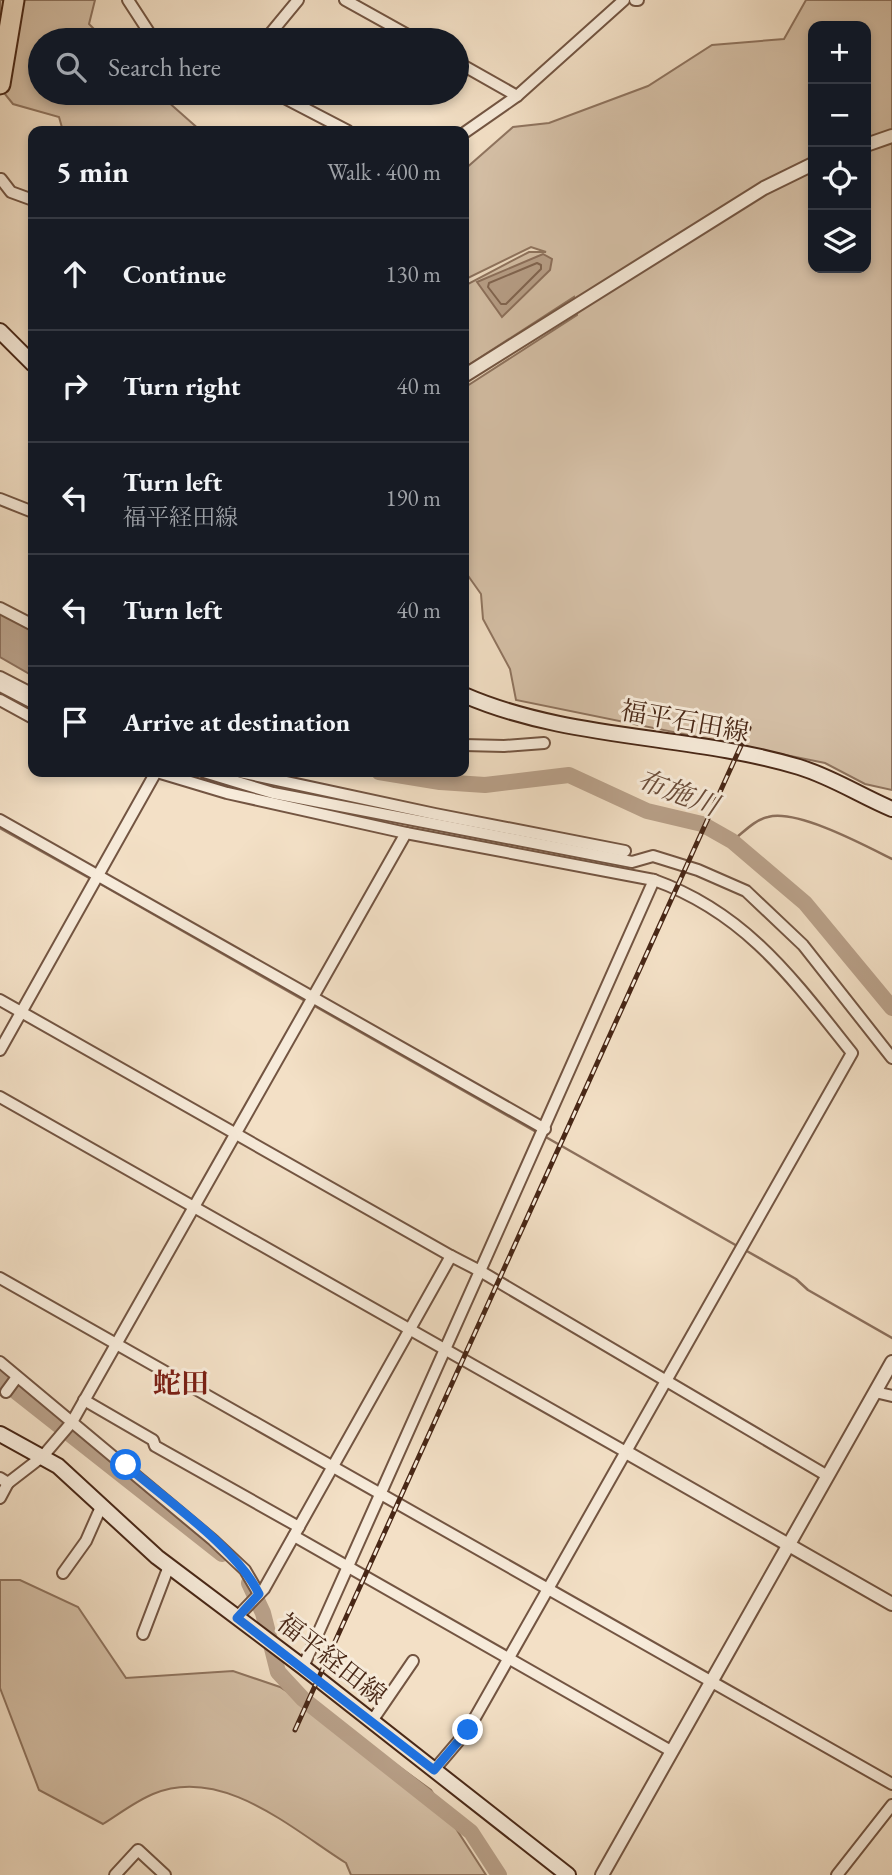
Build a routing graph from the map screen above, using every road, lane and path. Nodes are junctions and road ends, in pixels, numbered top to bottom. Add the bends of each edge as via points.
1 (14, 0) edge
2 (128, 0) edge
3 (298, 0) edge
4 (345, 0) edge
5 (624, 0) edge
6 (146, 28) edge
7 (275, 28) edge
8 (395, 28) edge
9 (469, 69) edge
10 (0, 84) edge
11 (517, 96) junction
12 (298, 105) edge
13 (338, 126) edge
14 (469, 130) edge
15 (892, 136) edge
16 (871, 143) edge
17 (808, 166) edge
18 (1, 179) edge
19 (28, 198) edge
20 (0, 331) edge
21 (28, 359) edge
22 (469, 373) edge
23 (0, 499) edge
24 (28, 510) edge
25 (0, 608) edge
26 (28, 622) edge
27 (0, 677) edge
28 (0, 686) edge
29 (28, 691) edge
30 (469, 697) edge
31 (28, 700) edge
32 (0, 701) edge
33 (28, 715) edge
34 (544, 743) dead end
35 (469, 745) edge
36 (153, 777) edge
37 (174, 777) edge
38 (220, 777) edge
39 (263, 777) edge
40 (892, 809) edge
41 (0, 820) edge
42 (406, 833) junction
43 (625, 850) dead end
44 (99, 877) junction
45 (654, 880) junction
46 (313, 997) junction
47 (0, 1000) edge
48 (22, 1012) junction
49 (0, 1050) edge
50 (892, 1058) edge
51 (0, 1097) edge
52 (545, 1129) junction
53 (235, 1135) junction
54 (195, 1206) junction
55 (451, 1256) junction
56 (480, 1271) junction
57 (0, 1278) edge
58 (411, 1331) junction
59 (115, 1344) junction
60 (447, 1351) junction
61 (0, 1362) edge
62 (892, 1362) edge
63 (18, 1377) junction
64 (666, 1380) junction
65 (6, 1392) dead end
66 (875, 1392) junction
67 (892, 1396) edge
68 (84, 1400) junction
69 (72, 1422) junction
70 (0, 1434) edge
71 (625, 1452) junction
72 (43, 1456) junction
73 (333, 1467) junction
74 (826, 1475) junction
75 (4, 1480) edge
76 (381, 1494) junction
77 (0, 1498) edge
78 (101, 1507) junction
79 (297, 1531) junction
80 (787, 1543) junction
81 (350, 1565) junction
82 (169, 1566) junction
83 (63, 1573) dead end
84 (548, 1588) junction
85 (259, 1594) junction
86 (892, 1604) edge
87 (242, 1620) junction
88 (143, 1634) dead end
89 (509, 1657) junction
90 (414, 1661) dead end
91 (303, 1667) junction
92 (710, 1681) junction
93 (372, 1721) junction
94 (671, 1751) junction
95 (434, 1770) junction
96 (892, 1784) edge
97 (890, 1813) edge
98 (115, 1875) edge
99 (164, 1875) edge
100 (568, 1875) edge
101 (602, 1875) edge
102 (837, 1875) edge

1 - 10 highway
2 - 6 street
3 - 7 street
4 - 8 street
5 - 11 street
9 - 11 street
11 - 14 street
12 - 13 street
15 - 16 street
17 - 22 street via 764,188
18 - 19 street via 11,192
20 - 21 main road
23 - 24 street
25 - 26 street
27 - 29 street
28 - 31 street
30 - 40 main road, 福平石田線 via 574,726 799,767
32 - 33 street
34 - 35 street
36 - 44 street
37 - 42 street
38 - 50 street via 272,793 632,862 653,856 698,870 746,891 765,907 803,945
39 - 43 street
41 - 44 street
42 - 45 street
42 - 46 street
44 - 46 street
44 - 48 street
45 - 52 street
45 - 64 street via 689,893 742,928 792,978 852,1053
46 - 52 street
46 - 53 street
47 - 48 street
48 - 49 street
48 - 53 street
51 - 54 street
52 - 56 street
53 - 54 street
53 - 55 street
54 - 58 street
54 - 59 street
55 - 56 street
55 - 58 street
56 - 60 street
56 - 64 street
57 - 59 street
58 - 60 street
58 - 73 street
59 - 68 street
59 - 73 street
60 - 71 street
60 - 76 street
61 - 63 street
62 - 66 street
63 - 65 street
63 - 69 street
64 - 71 street
64 - 74 street
66 - 67 street
66 - 74 street
68 - 69 street
68 - 79 street
69 - 72 street
69 - 85 street via 232,1557
70 - 72 main road, 福平経田線
71 - 80 street
71 - 84 street
72 - 75 street
72 - 78 main road, 福平経田線
73 - 76 street
73 - 79 street
74 - 80 street
75 - 77 street
76 - 81 street
76 - 84 street
78 - 82 main road, 福平経田線
78 - 83 street via 86,1541
79 - 81 street
79 - 85 street
80 - 86 street
80 - 92 street
81 - 89 street
81 - 91 street
82 - 87 main road, 福平経田線
82 - 88 street
84 - 89 street
84 - 92 street
85 - 87 street
87 - 91 main road, 福平経田線
89 - 94 street
89 - 95 street via 468,1730
90 - 93 street
91 - 93 main road, 福平経田線
92 - 94 street
92 - 96 street
93 - 95 main road, 福平経田線
94 - 101 street
95 - 100 main road, 福平経田線
97 - 102 street
98 - 99 street via 138,1850

